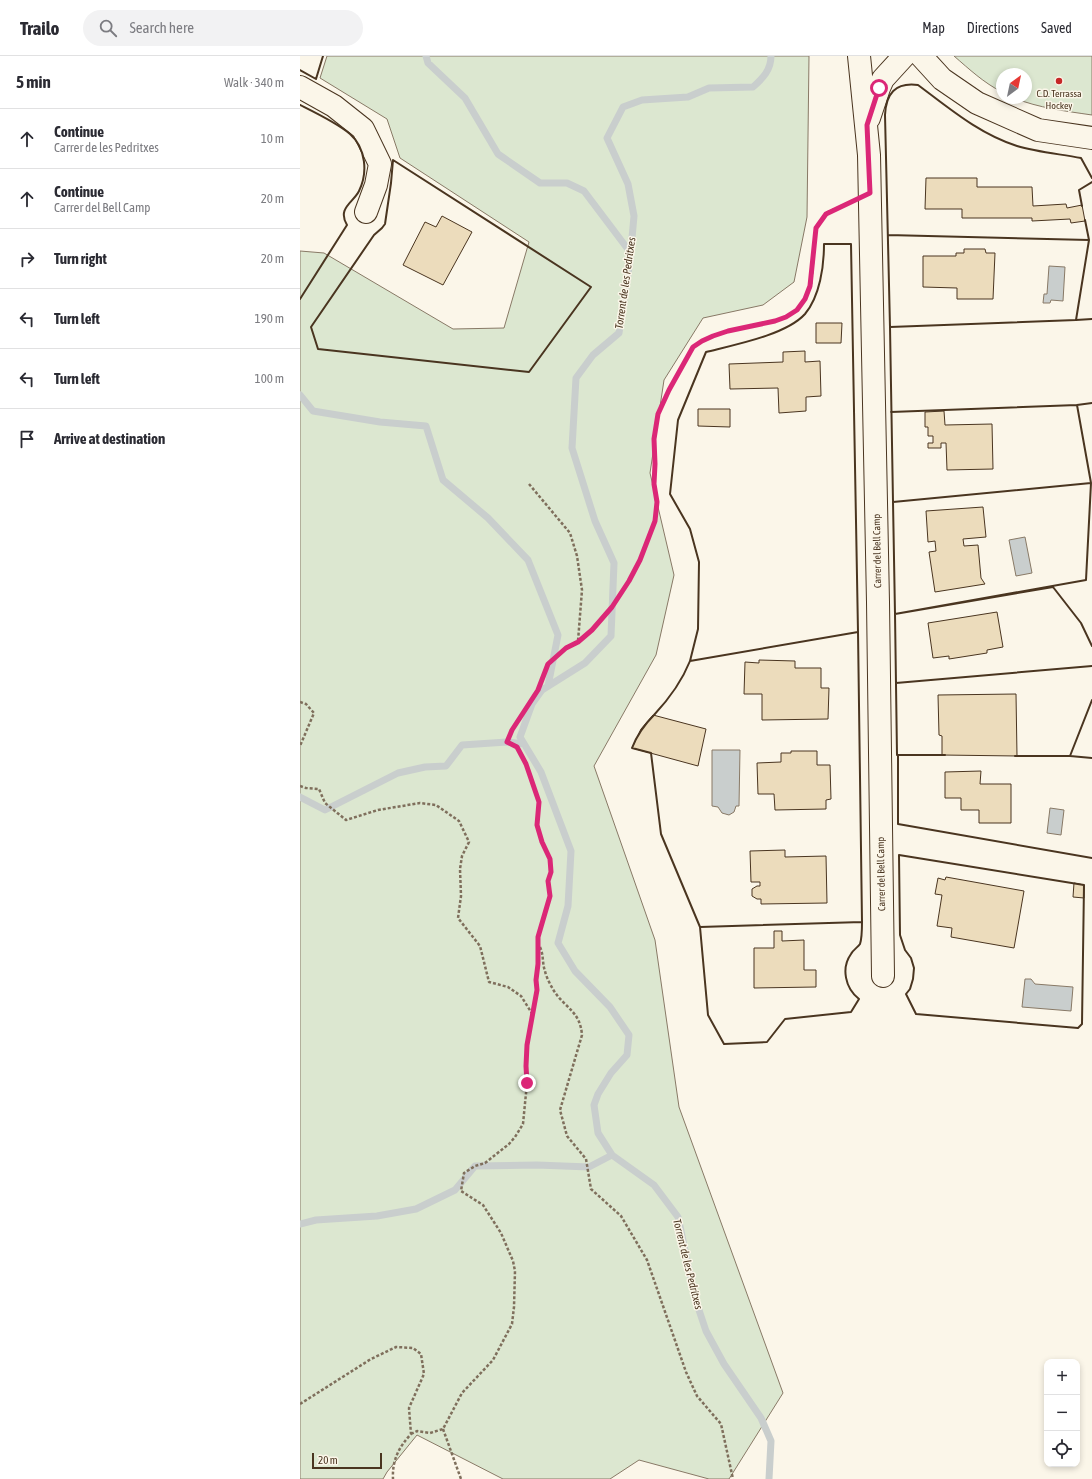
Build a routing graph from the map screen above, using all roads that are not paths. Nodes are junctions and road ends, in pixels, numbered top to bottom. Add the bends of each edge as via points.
1 (859, 56) edge
2 (904, 56) edge
3 (922, 56) edge
4 (300, 87) edge
5 (867, 125) junction
6 (1092, 138) edge
7 (366, 212) dead end
8 (883, 976) dead end

1 - 5 street, Carrer del Bell Camp
2 - 5 street via 879,88
3 - 6 street via 942,79 977,103 1038,130
4 - 7 street via 334,106 363,129 380,164 376,185
5 - 8 street, Carrer del Bell Camp via 878,594

